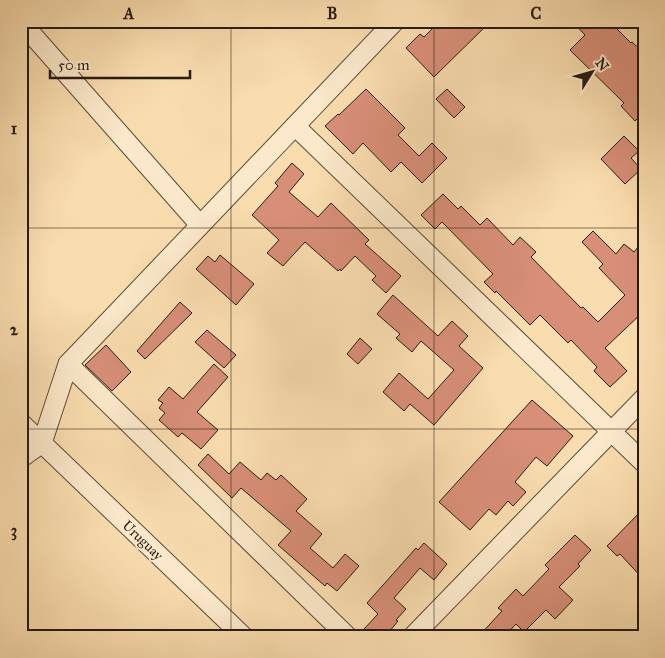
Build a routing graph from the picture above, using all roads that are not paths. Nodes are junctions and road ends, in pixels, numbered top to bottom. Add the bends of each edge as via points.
1 (395, 21) edge
2 (21, 22) edge
3 (295, 126) junction
4 (200, 225) junction
5 (68, 364) junction
6 (644, 398) edge
7 (21, 423) edge
8 (611, 431) junction
9 (42, 443) junction
10 (21, 458) edge
11 (644, 463) edge
12 (244, 637) edge
13 (348, 637) edge
14 (412, 637) edge

1 - 3 street
2 - 4 street
3 - 4 street
3 - 8 street
4 - 5 street
5 - 9 street
5 - 13 street
6 - 8 street
7 - 9 street, Uruguay
8 - 11 street
8 - 14 street
9 - 10 street
9 - 12 street, Uruguay

